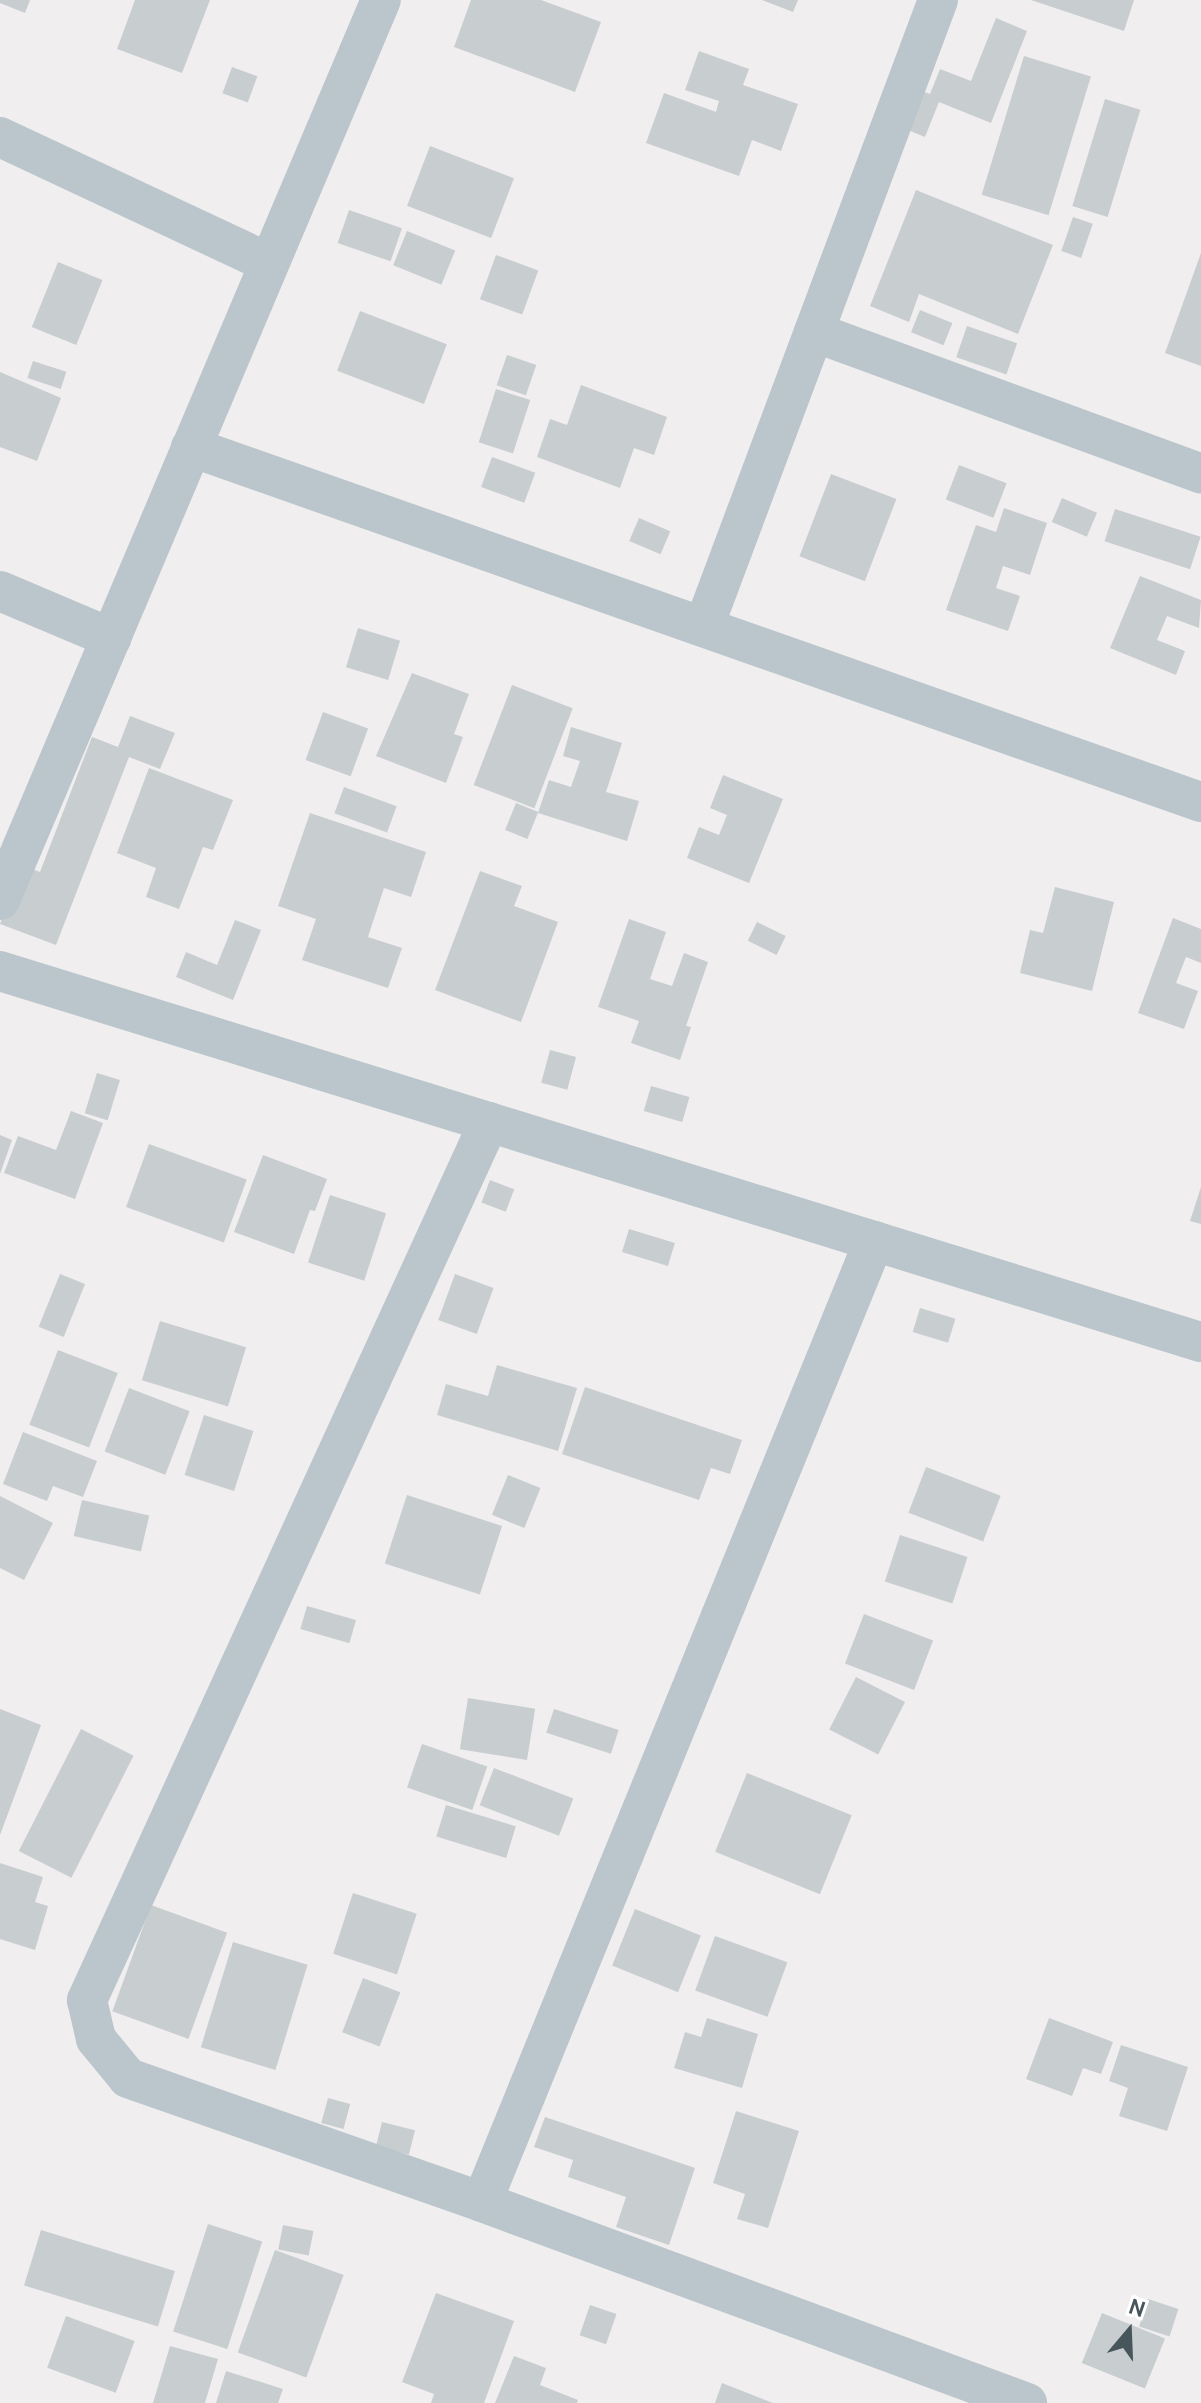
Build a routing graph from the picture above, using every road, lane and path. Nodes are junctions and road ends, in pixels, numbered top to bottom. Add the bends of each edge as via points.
1 (381, 0) edge
2 (938, 0) edge
3 (0, 137) edge
4 (269, 263) junction
5 (814, 332) junction
6 (191, 447) junction
7 (1201, 474) edge
8 (0, 591) edge
9 (704, 626) junction
10 (111, 638) junction
11 (1201, 802) edge
12 (0, 900) edge
13 (0, 971) edge
14 (489, 1122) junction
15 (874, 1241) junction
16 (1201, 1342) edge
17 (482, 2202) junction
18 (1027, 2403) edge

1 - 4 street
2 - 5 street
3 - 4 street
4 - 6 street
5 - 7 street
5 - 9 street
6 - 9 street
6 - 10 street
8 - 10 street
9 - 11 street
10 - 12 street
13 - 14 street
14 - 15 street
14 - 17 street via 87,2000 96,2039 128,2078
15 - 16 street
15 - 17 street
17 - 18 street

